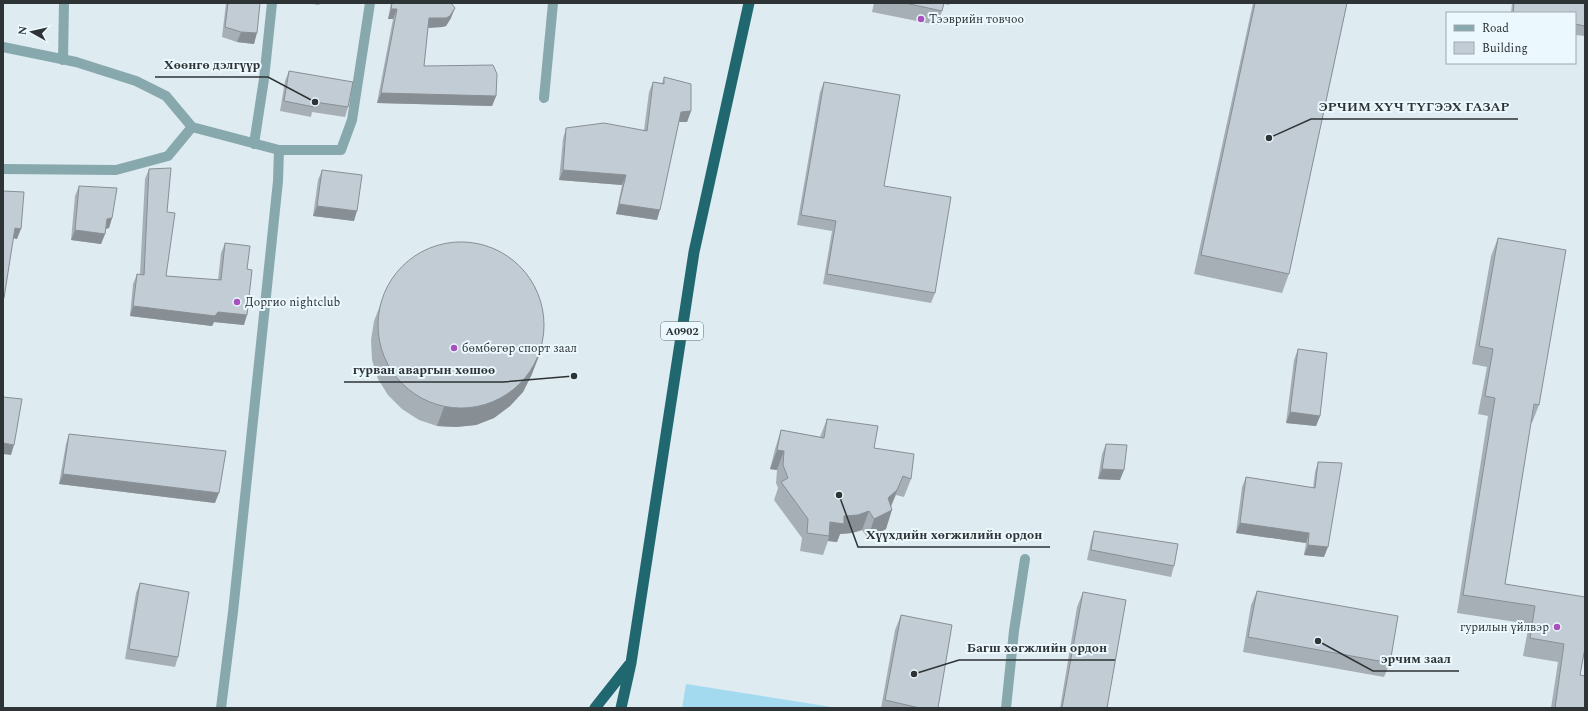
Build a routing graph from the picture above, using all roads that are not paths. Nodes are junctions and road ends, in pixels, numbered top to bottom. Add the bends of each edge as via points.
1 (64, 3) edge
2 (272, 3) edge
3 (370, 3) edge
4 (553, 3) edge
5 (749, 3) edge
6 (3, 47) edge
7 (63, 60) junction
8 (544, 98) dead end
9 (192, 127) junction
10 (254, 144) junction
11 (279, 150) junction
12 (3, 169) edge
13 (1025, 559) dead end
14 (631, 663) junction
15 (221, 708) edge
16 (595, 708) edge
17 (621, 708) edge
18 (1006, 708) edge

1 - 7 street
2 - 10 street
3 - 11 street via 352,120 341,150
4 - 8 street
5 - 14 highway, A0902 via 694,252
6 - 7 street
7 - 9 street via 136,81 166,96
9 - 10 street
9 - 12 street via 168,156 116,170
10 - 11 street
11 - 15 street via 278,181
13 - 18 street
14 - 16 highway, A0902
14 - 17 highway, A0902

